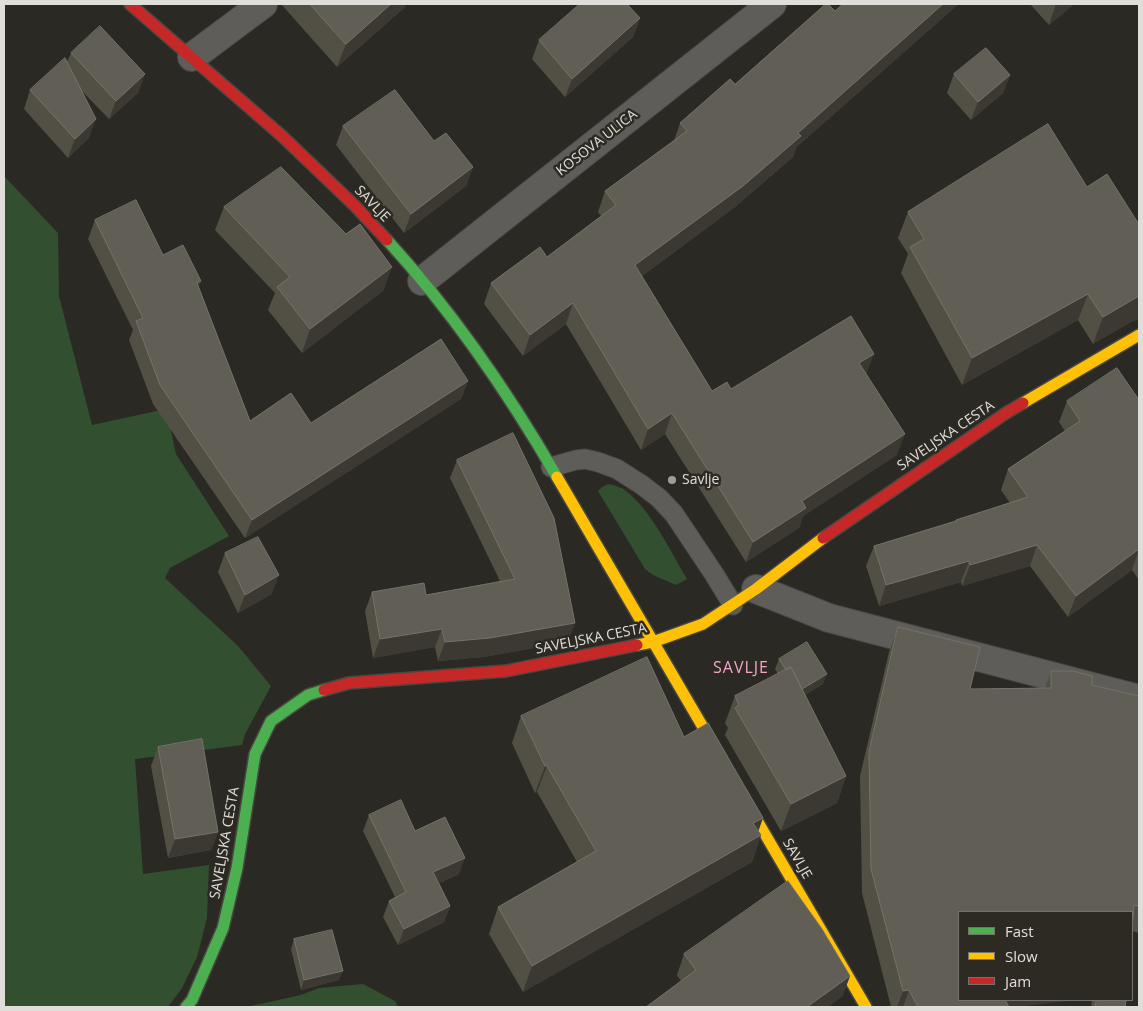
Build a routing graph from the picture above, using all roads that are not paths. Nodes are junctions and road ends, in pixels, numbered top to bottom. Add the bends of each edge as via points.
1 (130, 4) edge
2 (263, 4) edge
3 (772, 4) edge
4 (192, 57) junction
5 (422, 282) junction
6 (1139, 335) edge
7 (551, 467) junction
8 (756, 589) junction
9 (733, 605) junction
10 (653, 642) junction
11 (1139, 699) edge
12 (727, 769) edge
13 (737, 786) edge
14 (186, 1007) edge
15 (866, 1007) edge

1 - 4 street, SAVLJE
2 - 4 street
3 - 5 street, KOSOVA ULICA
4 - 5 street, SAVLJE via 250,106 353,204
5 - 7 street, SAVLJE via 479,355
6 - 8 street, SAVELJSKA CESTA via 1006,413 818,542
7 - 9 lane via 585,459 618,469 642,485 674,514
7 - 10 street, SAVLJE
8 - 9 street, SAVELJSKA CESTA
8 - 11 street via 829,618
9 - 10 street, SAVELJSKA CESTA via 703,624
10 - 12 street, SAVLJE
10 - 14 street, SAVELJSKA CESTA via 506,671 349,683 308,695 271,722 255,754 238,868 223,928
13 - 15 street, SAVLJE

